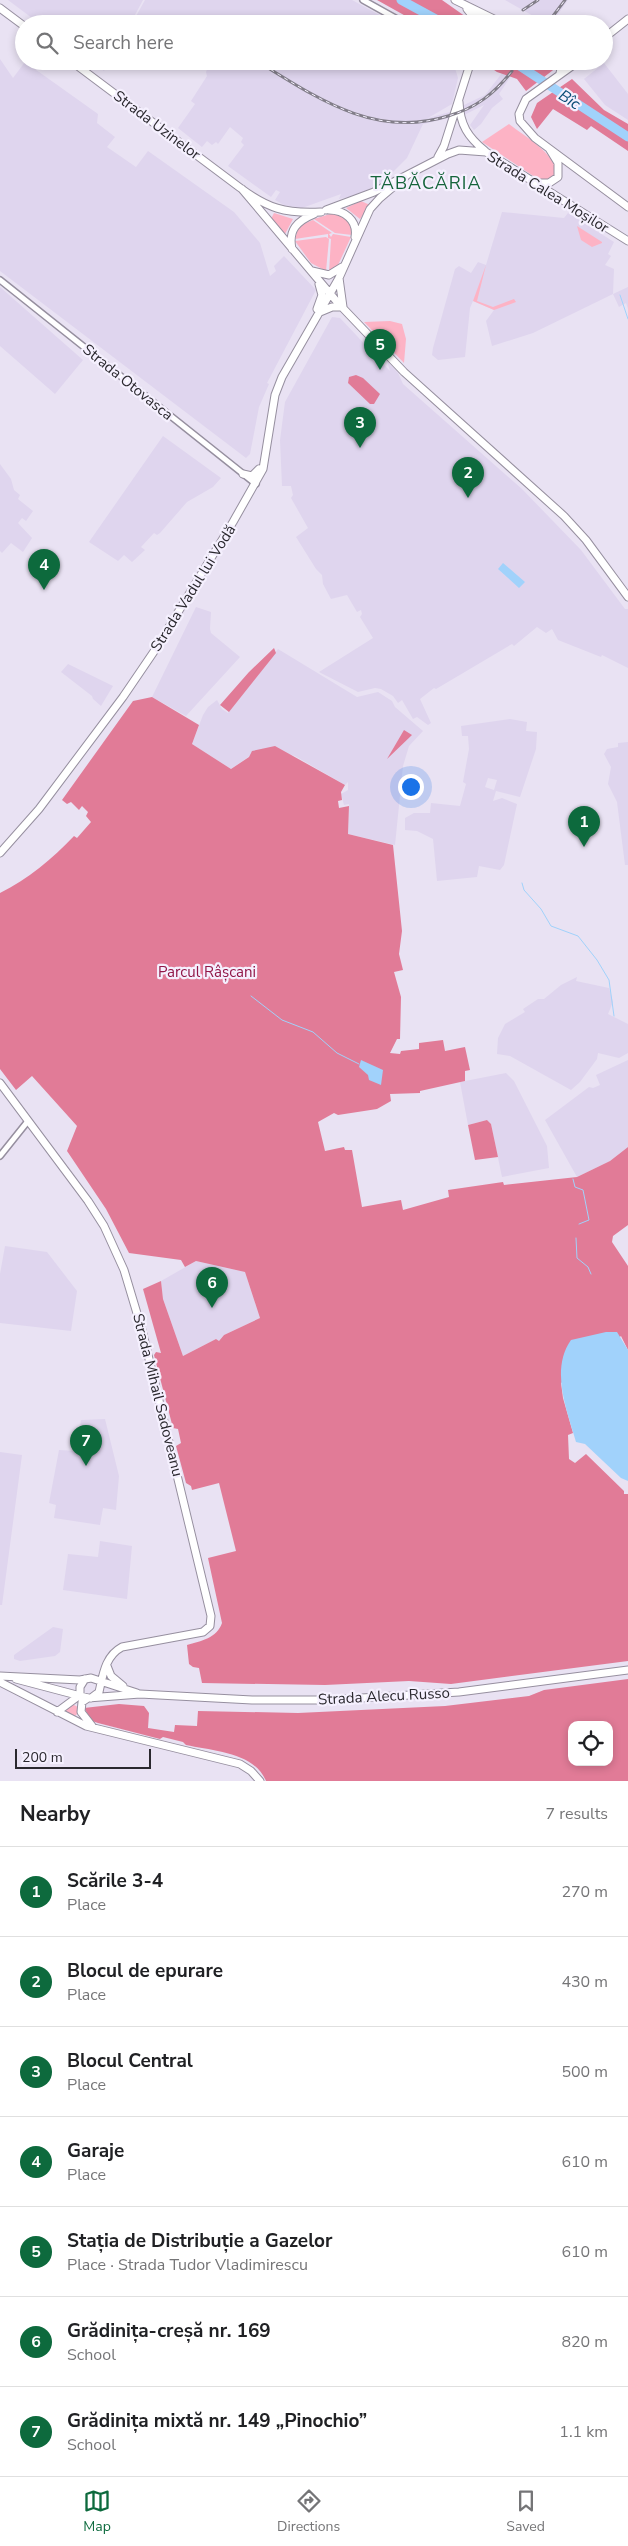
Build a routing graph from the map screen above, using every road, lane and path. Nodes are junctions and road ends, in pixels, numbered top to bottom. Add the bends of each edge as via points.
1 (363, 0) edge
2 (458, 2) edge
3 (0, 8) edge
4 (390, 15) edge
5 (473, 15) edge
6 (485, 15) edge
7 (15, 19) edge
8 (628, 19) edge
9 (613, 31) edge
10 (83, 70) edge
11 (468, 70) edge
12 (560, 70) edge
13 (565, 70) edge
14 (560, 73) junction
15 (459, 99) junction
16 (547, 146) junction
17 (486, 152) junction
18 (438, 158) junction
19 (406, 176) junction
20 (533, 183) junction
21 (242, 189) junction
22 (628, 207) edge
23 (323, 211) junction
24 (628, 241) edge
25 (352, 246) junction
26 (294, 252) junction
27 (345, 263) junction
28 (306, 266) junction
29 (315, 277) junction
30 (339, 278) junction
31 (0, 280) edge
32 (330, 294) junction
33 (343, 307) junction
34 (315, 317) junction
35 (271, 420) junction
36 (243, 474) junction
37 (256, 484) junction
38 (628, 597) edge
39 (0, 853) edge
40 (0, 1083) edge
41 (28, 1121) junction
42 (0, 1156) edge
43 (107, 1666) junction
44 (628, 1670) edge
45 (0, 1676) edge
46 (16, 1679) junction
47 (95, 1681) junction
48 (0, 1682) edge
49 (132, 1690) junction
50 (140, 1694) junction
51 (86, 1697) junction
52 (64, 1707) junction
53 (56, 1712) junction
54 (81, 1712) junction
55 (67, 1717) junction
56 (94, 1728) junction
57 (260, 1781) edge

1 - 4 street
2 - 5 main road
2 - 6 main road
3 - 7 main road
8 - 9 main road
10 - 21 main road, Strada Uzinelor
11 - 15 main road
12 - 14 main road
13 - 14 main road
14 - 16 main road, Strada Calea Moșilor via 529,97 519,114 528,132
15 - 17 main road via 464,130
15 - 18 main road
16 - 20 main road via 558,163 560,173 549,184
16 - 22 main road, Strada Calea Moșilor
17 - 18 main road, Strada Calea Moșilor via 459,150
17 - 20 main road, Strada Calea Moșilor
18 - 19 main road, Strada Calea Moșilor
19 - 23 main road
19 - 25 main road via 373,206
20 - 24 main road, Strada Calea Moșilor
21 - 23 main road, Strada Uzinelor via 284,211 298,214
21 - 26 main road, Strada Uzinelor
23 - 25 main road via 340,211 353,222 356,232
23 - 26 main road via 295,225 291,235
25 - 27 main road
26 - 28 main road, Strada Uzinelor
27 - 28 main road via 338,272 329,275 316,273
27 - 30 main road, Strada Vadul lui Vodă
28 - 29 main road, Strada Uzinelor
29 - 32 main road, Strada Uzinelor
29 - 34 main road via 322,295
30 - 32 main road, Strada Vadul lui Vodă
30 - 33 main road
31 - 36 street, Strada Otovasca
32 - 33 main road, Strada Uzinelor
32 - 34 main road, Strada Vadul lui Vodă
33 - 34 main road via 328,308
33 - 38 main road, Strada Uzinelor via 404,372 564,516
34 - 35 main road, Strada Vadul lui Vodă via 282,377
35 - 36 main road via 258,472 251,477
35 - 37 main road, Strada Vadul lui Vodă via 265,462
36 - 37 street, Strada Otovasca
37 - 39 main road, Strada Vadul lui Vodă via 123,697 39,810
40 - 41 main road, Strada Mihail Sadoveanu
41 - 42 street
41 - 43 main road, Strada Mihail Sadoveanu via 96,1213 124,1270 142,1330 211,1616 210,1626 202,1632 122,1647 110,1656
43 - 47 main road, Strada Mihail Sadoveanu
43 - 49 main road via 114,1680
44 - 50 main road, Strada Alecu Russo via 459,1692 362,1699 252,1700
45 - 46 main road, Strada Alecu Russo
46 - 47 main road, Strada Alecu Russo
46 - 51 main road, Strada Alecu Russo
47 - 49 main road, Strada Alecu Russo
47 - 51 main road, Strada Mihail Sadoveanu via 97,1695
47 - 51 main road via 80,1688
48 - 53 main road
49 - 50 main road, Strada Alecu Russo
50 - 51 main road, Strada Alecu Russo
51 - 52 main road
51 - 54 main road
52 - 53 main road
52 - 55 main road
53 - 55 main road
54 - 55 main road via 76,1718
54 - 56 main road
55 - 56 main road
56 - 57 main road via 240,1764

